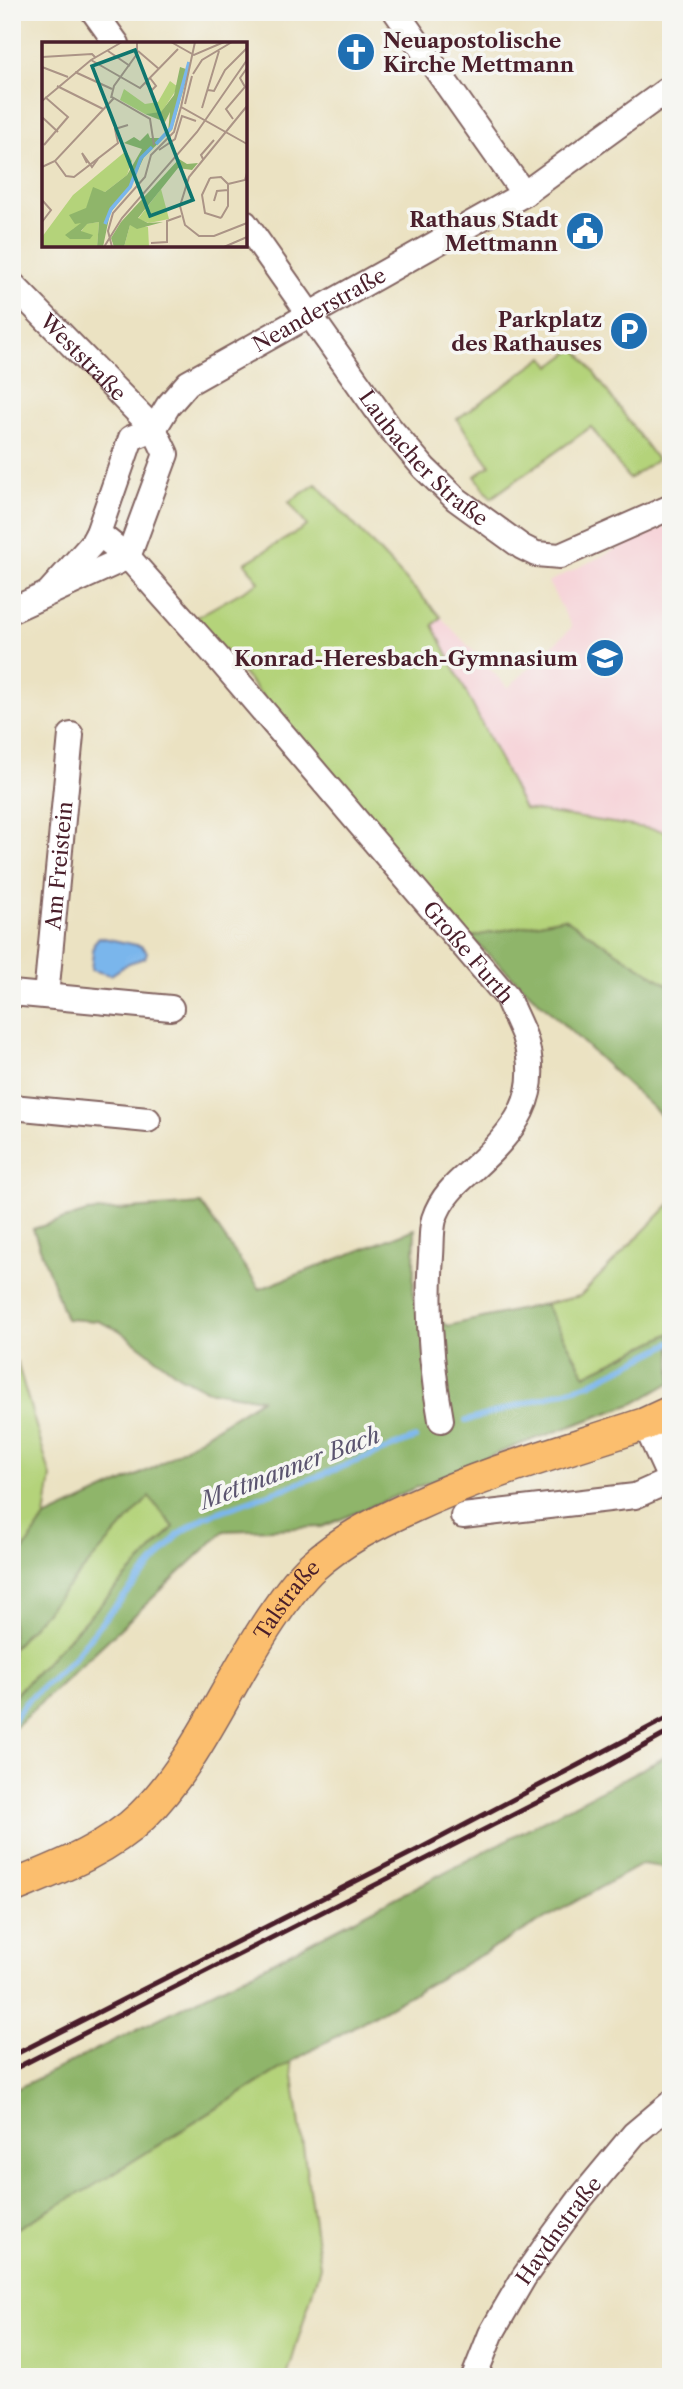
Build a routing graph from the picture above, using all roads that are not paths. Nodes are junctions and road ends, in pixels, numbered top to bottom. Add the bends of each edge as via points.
1 (94, 12) edge
2 (396, 12) edge
3 (116, 42) edge
4 (671, 87) edge
5 (524, 194) junction
6 (247, 226) edge
7 (12, 284) edge
8 (310, 315) junction
9 (154, 429) junction
10 (671, 507) edge
11 (98, 533) junction
12 (128, 557) junction
13 (49, 592) junction
14 (12, 610) edge
15 (71, 735) dead end
16 (12, 993) edge
17 (46, 996) junction
18 (171, 1008) dead end
19 (12, 1107) edge
20 (148, 1120) dead end
21 (658, 1418) edge
22 (441, 1420) dead end
23 (671, 1480) edge
24 (463, 1516) dead end
25 (12, 1887) edge
26 (671, 2103) edge
27 (474, 2377) edge

1 - 3 street
2 - 5 street
4 - 5 street, Neanderstraße
5 - 8 street, Neanderstraße
6 - 8 street, Laubacher Straße
7 - 9 street, Weststraße
8 - 9 street, Neanderstraße via 188,383
8 - 10 street, Laubacher Straße via 389,427 424,468 456,499 522,548 560,556
9 - 11 street, Neanderstraße via 131,438
9 - 12 street via 166,454
11 - 12 street, Große Furth
11 - 13 street, Neanderstraße
12 - 13 street
12 - 22 street, Große Furth via 507,997 524,1037 529,1071 520,1116 494,1150 449,1191 433,1222 431,1344
13 - 14 street
15 - 17 street, Am Freistein
16 - 17 street
17 - 18 street
19 - 20 street
21 - 23 street, Talstraße
21 - 25 main road, Talstraße via 455,1487 338,1545 309,1570 260,1634 202,1735 141,1816 83,1855
23 - 24 street, Talstraße via 635,1496
26 - 27 street, Haydnstraße via 634,2134 550,2240 497,2324

